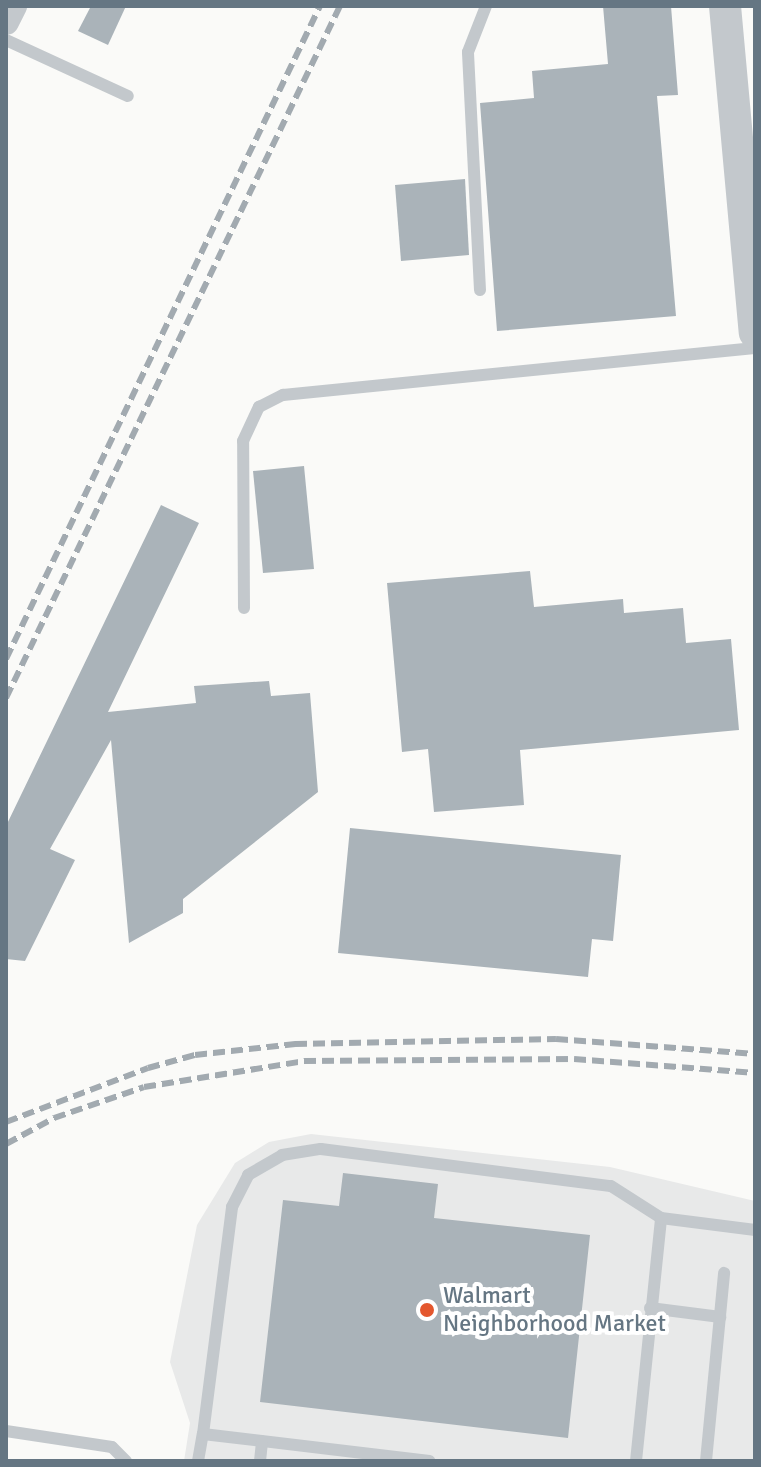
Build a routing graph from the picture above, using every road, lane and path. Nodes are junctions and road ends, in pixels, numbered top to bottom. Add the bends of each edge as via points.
1 (14, 6) edge
2 (486, 6) edge
3 (725, 6) edge
4 (6, 22) edge
5 (6, 40) edge
6 (128, 96) dead end
7 (752, 261) edge
8 (480, 290) dead end
9 (755, 333) edge
10 (755, 348) edge
11 (244, 608) dead end
12 (661, 1218) junction
13 (755, 1230) edge
14 (724, 1273) dead end
15 (650, 1308) junction
16 (720, 1317) junction
17 (6, 1431) edge
18 (203, 1434) junction
19 (262, 1441) junction
20 (126, 1461) edge
21 (198, 1461) edge
22 (260, 1461) edge
23 (429, 1461) edge
24 (636, 1461) edge
25 (706, 1461) edge

1 - 4 street
2 - 8 lane via 468,52
3 - 7 street
5 - 6 lane
7 - 9 street
10 - 11 lane via 350,383 271,401 249,419 243,441
12 - 13 lane
12 - 15 lane
12 - 18 lane via 611,1186 321,1149 282,1155 248,1175 232,1207
14 - 16 lane
15 - 16 lane
15 - 24 lane
16 - 25 lane
17 - 20 lane via 112,1447
18 - 19 lane
18 - 21 lane
19 - 22 lane
19 - 23 lane

